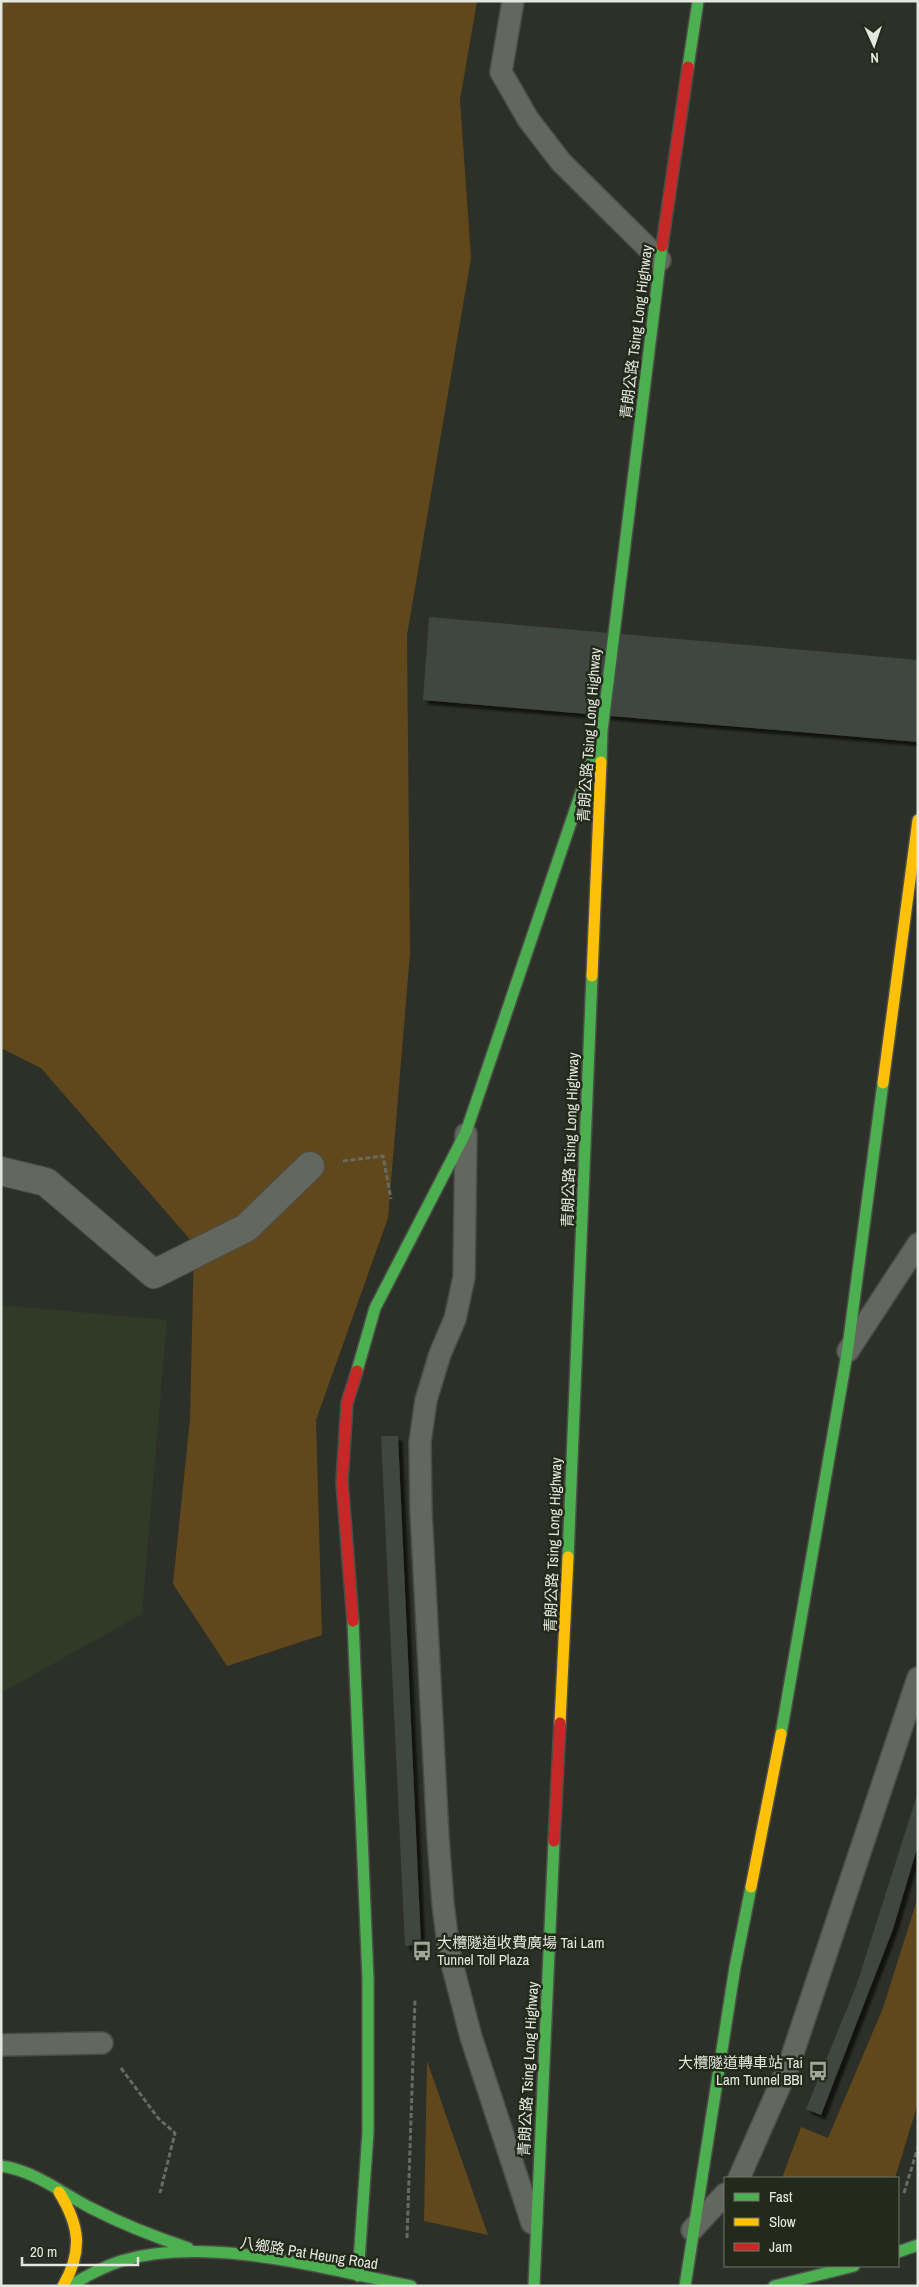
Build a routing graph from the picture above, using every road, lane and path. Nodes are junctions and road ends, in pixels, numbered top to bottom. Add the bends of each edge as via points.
1 (514, 1) edge
2 (698, 1) edge
3 (660, 260) junction
4 (602, 731) junction
5 (918, 820) edge
6 (466, 1132) junction
7 (310, 1166) joint
8 (1, 1171) edge
9 (392, 1202) dead end
10 (918, 1244) edge
11 (847, 1354) junction
12 (918, 1678) edge
13 (415, 2000) dead end
14 (102, 2043) dead end
15 (1, 2045) edge
16 (131, 2080) dead end
17 (918, 2147) edge
18 (1, 2166) edge
19 (739, 2177) edge
20 (59, 2192) junction
21 (160, 2193) dead end
22 (904, 2194) dead end
23 (724, 2195) edge
24 (692, 2230) junction
25 (535, 2233) junction
26 (407, 2238) dead end
27 (918, 2245) edge
28 (202, 2252) junction
29 (899, 2252) edge
30 (850, 2267) edge
31 (358, 2276) junction
32 (63, 2286) edge
33 (70, 2286) edge
34 (411, 2286) edge
35 (534, 2286) edge
36 (685, 2286) edge
37 (774, 2286) edge

1 - 3 lane via 501,72 528,119 561,162
2 - 3 main road, 青朗公路 Tsing Long Highway
3 - 4 main road, 青朗公路 Tsing Long Highway
4 - 6 main road
4 - 25 main road, 青朗公路 Tsing Long Highway via 564,1646
5 - 11 main road
6 - 25 lane via 464,1276 455,1319 426,1400 420,1442 438,1837 443,1904 454,1971 471,2037
6 - 31 main road via 375,1308 347,1403 342,1482 354,1633 368,1979 368,2132
7 - 8 street via 246,1228 154,1274 46,1182
7 - 9 path via 382,1156
10 - 11 lane
11 - 24 main road via 776,1763 735,1967
12 - 19 lane via 789,2065
13 - 26 path
14 - 15 lane
16 - 21 path via 158,2118 175,2133
17 - 22 path
18 - 20 main road, 八鄉路 Pat Heung Road via 22,2168 42,2177
20 - 28 main road, 八鄉路 Pat Heung Road via 128,2226
20 - 32 main road, 八鄉路 Pat Heung Road via 71,2210 77,2232 77,2254
23 - 24 lane
24 - 36 main road
25 - 35 main road, 青朗公路 Tsing Long Highway
27 - 29 main road
28 - 31 main road, 八鄉路 Pat Heung Road via 286,2261
28 - 33 main road, 八鄉路 Pat Heung Road via 127,2259 102,2268
30 - 37 main road
31 - 34 main road, 八鄉路 Pat Heung Road

